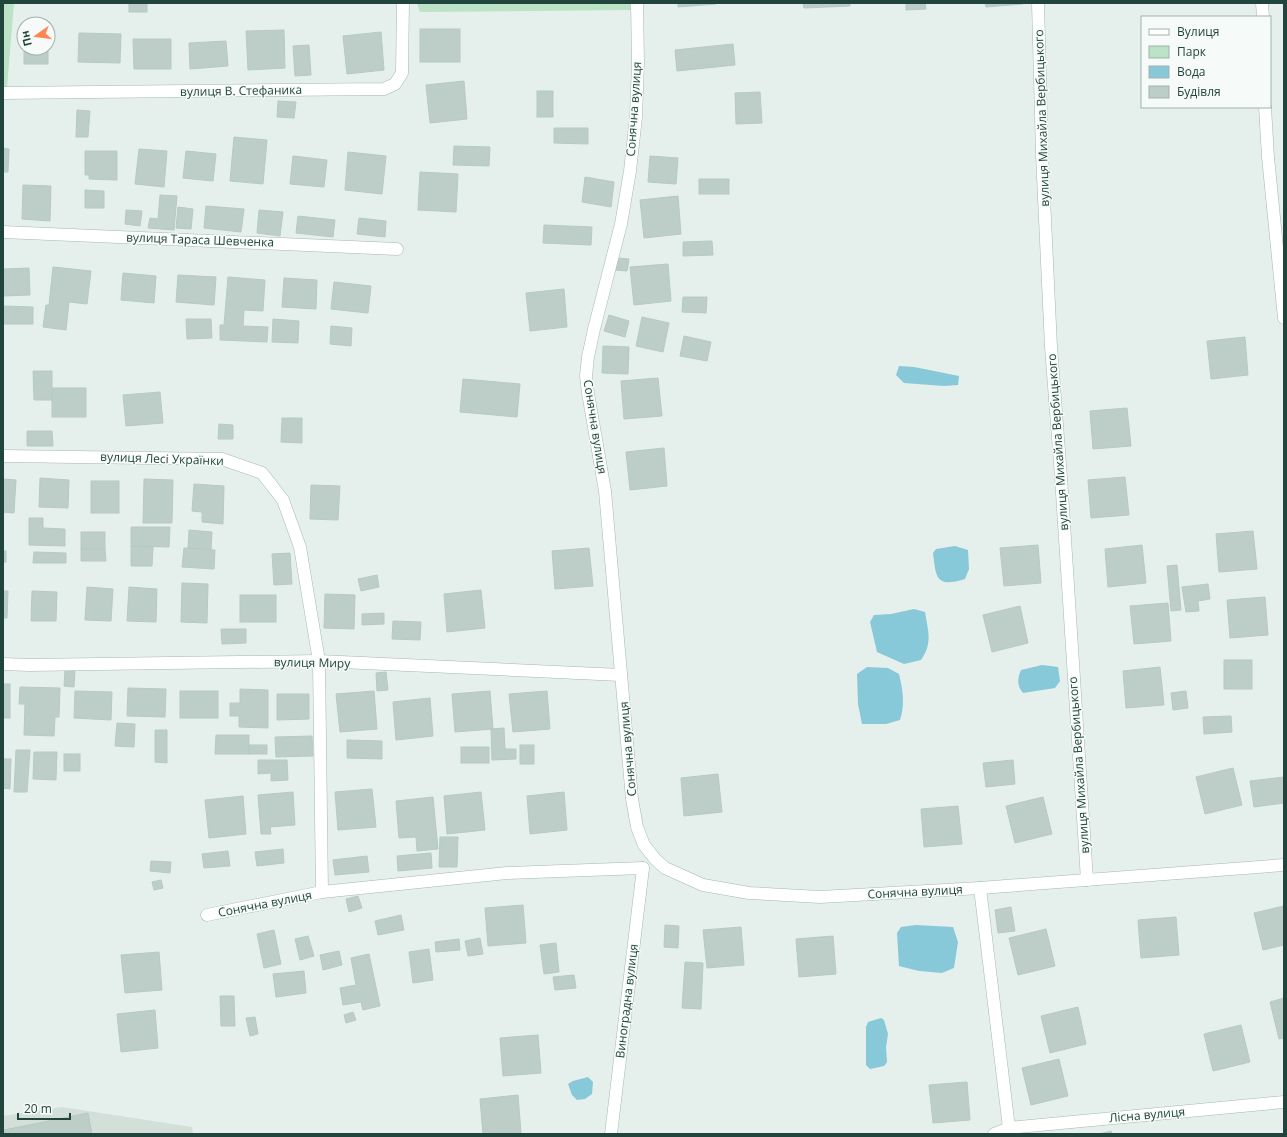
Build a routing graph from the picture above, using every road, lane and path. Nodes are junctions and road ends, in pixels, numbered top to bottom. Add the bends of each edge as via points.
1 (403, 3) edge
2 (637, 3) edge
3 (1038, 3) edge
4 (1262, 3) edge
5 (1264, 16) edge
6 (3, 93) edge
7 (1265, 108) edge
8 (3, 232) edge
9 (397, 248) dead end
10 (1284, 318) edge
11 (3, 456) edge
12 (319, 662) junction
13 (3, 664) edge
14 (621, 675) junction
15 (655, 859) junction
16 (1284, 865) edge
17 (643, 868) junction
18 (1087, 880) junction
19 (980, 888) junction
20 (322, 892) junction
21 (207, 915) dead end
22 (1284, 1102) edge
23 (1009, 1128) junction
24 (611, 1134) edge
25 (994, 1134) edge

1 - 6 street, вулиця В. Стефаника via 402,73 395,84 384,89
2 - 14 street, Сонячна вулиця via 636,117 630,170 621,224 594,329 586,376 605,491
3 - 18 street, вулиця Михайла Вербицького via 1051,347
4 - 5 street
7 - 10 street
8 - 9 street, вулиця Тараса Шевченка
11 - 12 street, вулиця Лесі Українки via 222,459 262,473 284,500 300,547
12 - 13 street, вулиця Миру
12 - 14 street, вулиця Миру
12 - 20 street, Сонячна вулиця
14 - 15 street, Сонячна вулиця via 632,799 637,827 644,845
15 - 17 street
15 - 19 street, Сонячна вулиця via 664,868 703,885 749,893 820,897
16 - 18 street, Сонячна вулиця
17 - 20 street, Сонячна вулиця via 507,874
17 - 24 street, Виноградна вулиця
18 - 19 street, Сонячна вулиця
19 - 23 street
20 - 21 street, Сонячна вулиця
22 - 23 street, Лісна вулиця
23 - 25 street, Лісна вулиця

